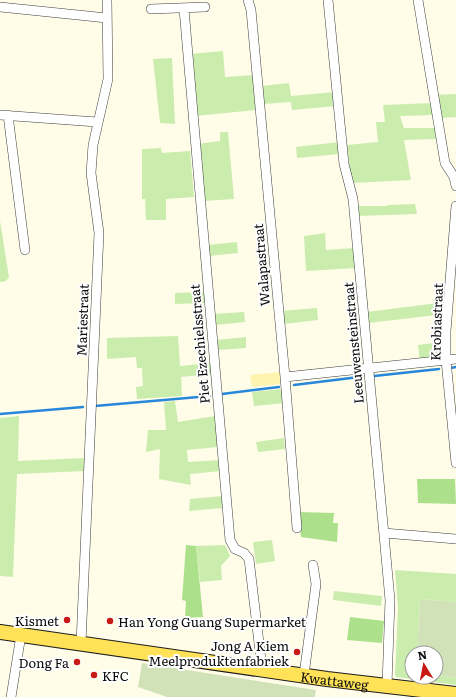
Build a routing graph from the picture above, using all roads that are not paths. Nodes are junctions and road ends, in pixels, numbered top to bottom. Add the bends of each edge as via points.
1 (107, 0) edge
2 (248, 0) edge
3 (328, 0) edge
4 (418, 0) edge
5 (0, 7) edge
6 (205, 7) dead end
7 (151, 9) dead end
8 (184, 9) junction
9 (107, 18) junction
10 (4, 115) edge
11 (97, 122) junction
12 (456, 186) edge
13 (456, 206) edge
14 (25, 250) dead end
15 (456, 359) edge
16 (446, 360) junction
17 (368, 369) junction
18 (285, 377) junction
19 (456, 463) edge
20 (297, 528) dead end
21 (384, 533) junction
22 (456, 539) edge
23 (313, 565) dead end
24 (0, 632) edge
25 (21, 635) junction
26 (81, 643) junction
27 (262, 668) junction
28 (304, 675) junction
29 (387, 685) junction
30 (426, 690) junction
31 (456, 694) edge
32 (11, 697) edge
33 (441, 697) edge

1 - 9 street, Mariestraat
2 - 18 street, Walapastraat via 251,10
3 - 17 street, Leeuwensteinstraat via 344,164 353,199
4 - 12 street via 445,163 454,177
5 - 9 street
6 - 8 street
7 - 8 street
8 - 27 street, Piet Ezechielsstraat via 230,540 235,549 250,559
9 - 11 street, Mariestraat via 108,79
10 - 11 street
10 - 14 street
11 - 26 street, Mariestraat via 91,173 99,233
13 - 16 street, Krobiastraat
15 - 16 street
16 - 17 street
16 - 19 street, Krobiastraat
17 - 18 street
17 - 21 street, Leeuwensteinstraat
18 - 20 street, Walapastraat
21 - 22 street
21 - 29 street, Leeuwensteinstraat via 390,600
23 - 28 street via 316,584
24 - 25 main road, Kwattaweg
25 - 26 main road, Kwattaweg
25 - 32 street
26 - 27 main road, Kwattaweg
27 - 28 main road, Kwattaweg
28 - 29 main road, Kwattaweg
29 - 30 main road, Kwattaweg
30 - 31 main road, Kwattaweg
30 - 33 main road

